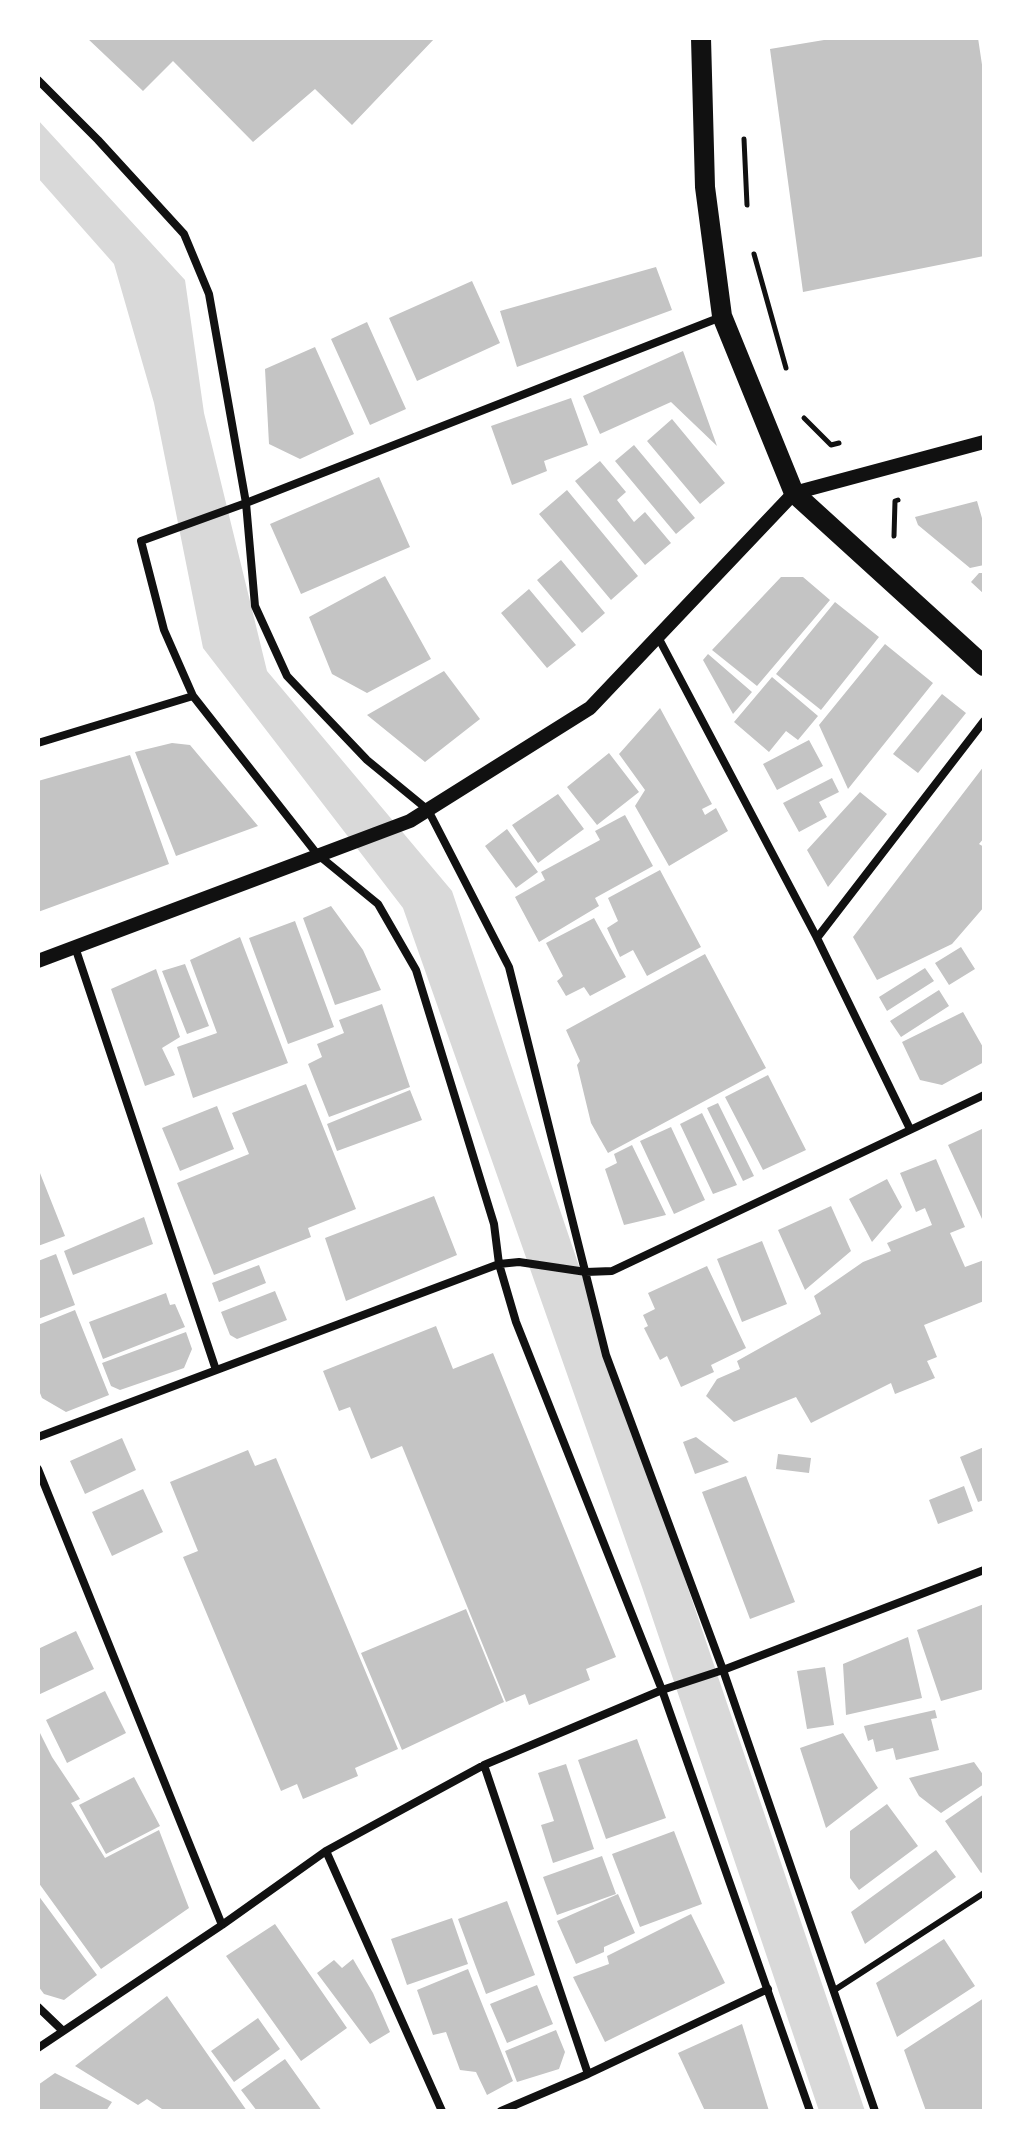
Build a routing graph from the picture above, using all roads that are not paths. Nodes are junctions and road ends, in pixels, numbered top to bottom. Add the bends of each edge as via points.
1 (701, 38) edge
2 (38, 80) edge
3 (722, 316) junction
4 (984, 442) edge
5 (794, 493) junction
6 (246, 503) junction
7 (658, 637) junction
8 (984, 666) edge
9 (193, 696) junction
10 (984, 721) edge
11 (38, 743) edge
12 (428, 810) junction
13 (317, 854) junction
14 (817, 938) junction
15 (75, 947) junction
16 (38, 961) edge
17 (984, 1095) edge
18 (910, 1129) junction
19 (499, 1264) junction
20 (586, 1272) junction
21 (216, 1370) junction
22 (38, 1437) edge
23 (38, 1469) edge
24 (984, 1570) edge
25 (723, 1670) junction
26 (662, 1690) junction
27 (484, 1765) junction
28 (326, 1851) junction
29 (984, 1893) edge
30 (222, 1925) junction
31 (768, 1989) junction
32 (833, 1991) junction
33 (38, 2007) edge
34 (62, 2030) junction
35 (38, 2048) edge
36 (588, 2074) junction
37 (442, 2111) edge
38 (501, 2111) edge
39 (810, 2111) edge
40 (875, 2111) edge

1 - 3 main road via 705,187
2 - 6 street via 184,234 209,294
3 - 5 main road
3 - 6 street
4 - 5 street
5 - 7 street
5 - 8 main road
6 - 9 street via 141,541 164,630
6 - 12 street via 255,606 287,676 367,760
7 - 12 street via 590,708
7 - 14 street
9 - 11 street
9 - 13 street
10 - 14 street
12 - 13 street
12 - 20 street via 509,967
13 - 15 street
13 - 19 street via 378,904 416,970 494,1224
14 - 18 street
15 - 16 street
15 - 21 street
17 - 18 street
18 - 20 street via 612,1271
19 - 20 street
19 - 21 street
19 - 26 street via 516,1322
20 - 25 street via 606,1355
21 - 22 street
23 - 30 street
24 - 25 street
25 - 26 street
25 - 32 street
26 - 27 street
26 - 31 street
27 - 28 street
27 - 36 street
28 - 30 street
28 - 37 street
29 - 32 lane
30 - 34 street
31 - 36 street
31 - 39 street
32 - 40 street
33 - 34 street
34 - 35 street
36 - 38 street

